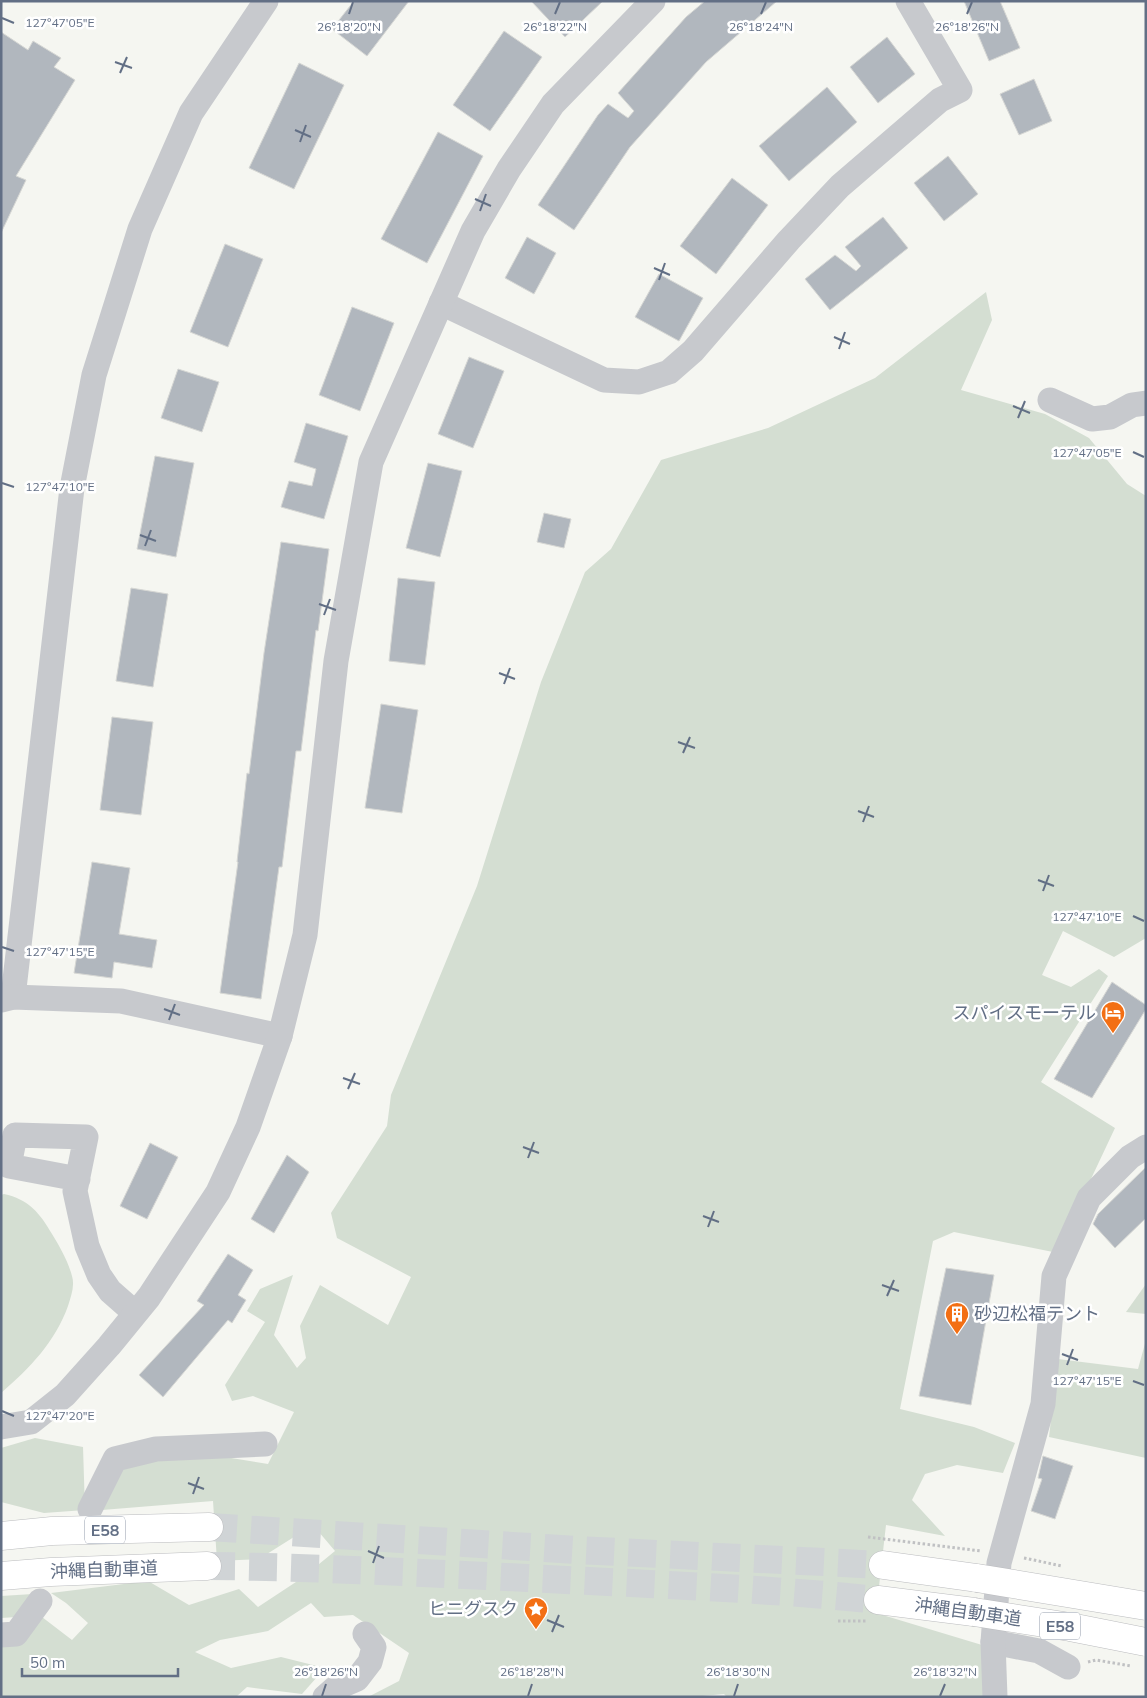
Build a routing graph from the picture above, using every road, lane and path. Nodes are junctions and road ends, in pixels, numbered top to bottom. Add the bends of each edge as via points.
1 (266, 1) edge
2 (653, 1) edge
3 (908, 1) edge
4 (441, 303) junction
5 (1050, 400) dead end
6 (1146, 403) edge
7 (7, 999) edge
8 (280, 1036) junction
9 (1146, 1147) edge
10 (78, 1179) dead end
11 (135, 1313) junction
12 (1, 1427) edge
13 (265, 1444) dead end
14 (90, 1509) dead end
15 (210, 1527) tunnel mouth
16 (1, 1536) edge
17 (868, 1537) dead end
18 (1001, 1553) junction
19 (883, 1565) tunnel mouth
20 (207, 1566) tunnel mouth
21 (1, 1576) edge
22 (878, 1600) tunnel mouth
23 (40, 1601) dead end
24 (1146, 1606) edge
25 (365, 1634) dead end
26 (1, 1635) edge
27 (993, 1642) junction
28 (1141, 1654) edge
29 (1068, 1667) joint
30 (325, 1697) edge
31 (995, 1697) edge

1 - 7 street via 191,113 140,229 94,375 72,488
2 - 4 street via 553,104 509,169 473,231
3 - 4 street via 960,90 940,100 840,186 693,350 669,372 639,382 604,380
4 - 8 street via 371,462 336,661 305,935
5 - 6 street via 1092,419 1110,417 1132,405
7 - 8 street via 121,1001
8 - 11 street via 248,1127 218,1192
9 - 18 street via 1130,1157 1089,1198 1054,1276 1043,1404
10 - 11 street via 75,1192 88,1246 99,1275 110,1291
11 - 12 street via 65,1395 31,1422
13 - 14 street via 156,1449 115,1459
15 - 16 highway, E58
17 - 18 path
18 - 27 street
19 - 24 highway, 沖縄自動車道 / E58, bridge
20 - 21 highway, 沖縄自動車道 / E58
22 - 28 highway, 沖縄自動車道 / E58, bridge via 1070,1627
23 - 26 street via 16,1634
25 - 30 street via 374,1647 370,1662 357,1679 334,1688
27 - 29 street via 1039,1651
27 - 31 street
28 - 29 path

